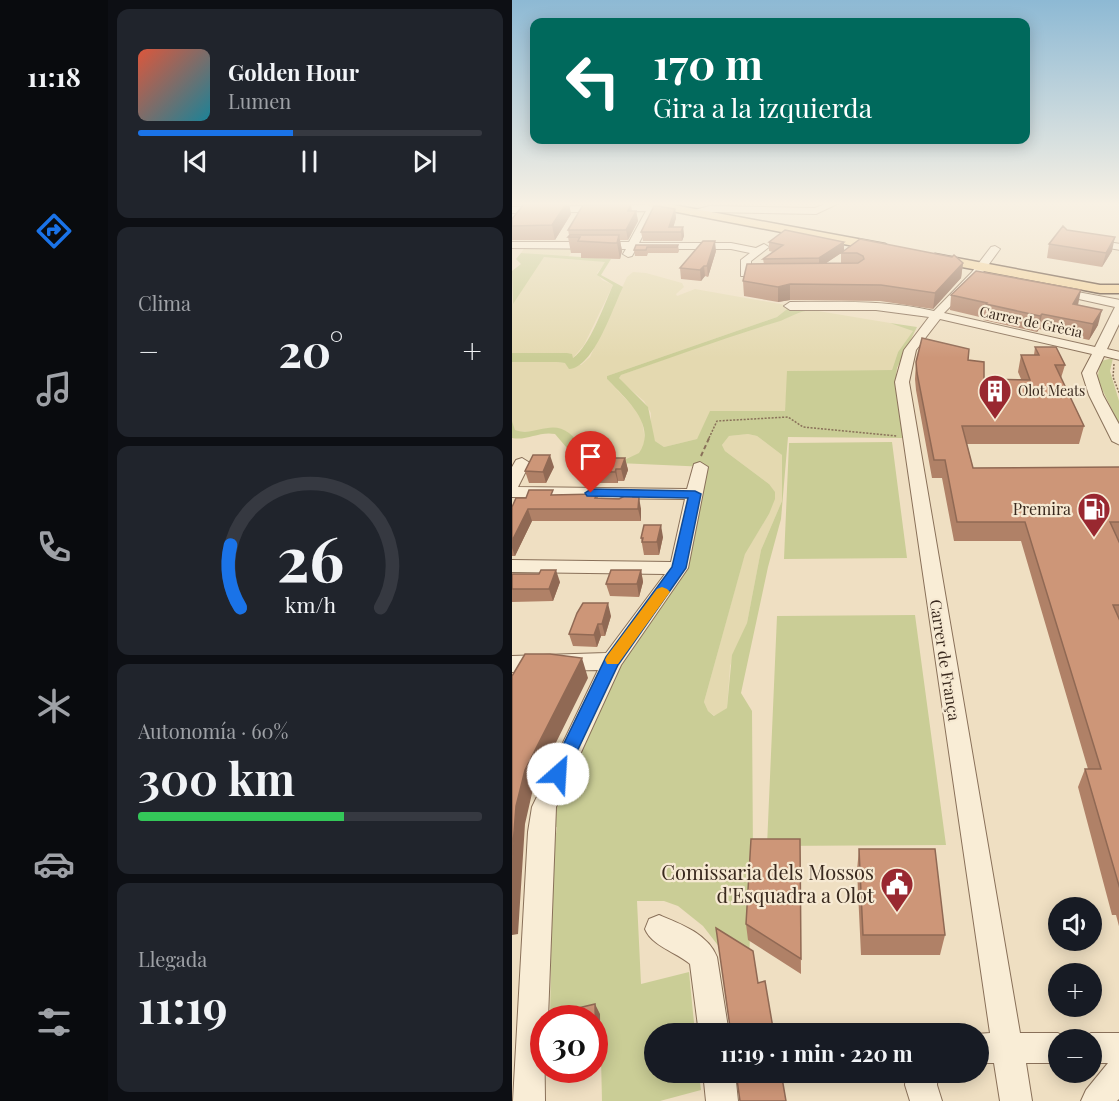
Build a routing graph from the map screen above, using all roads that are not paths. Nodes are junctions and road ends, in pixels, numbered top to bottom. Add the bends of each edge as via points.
1 (752, 255) edge
2 (922, 255) edge
3 (990, 255) edge
4 (977, 271) junction
5 (778, 273) edge
6 (1104, 289) junction
7 (1120, 289) edge
8 (1120, 296) edge
9 (1120, 304) edge
10 (790, 306) dead end
11 (1120, 308) edge
12 (938, 314) junction
13 (1098, 352) junction
14 (1118, 356) edge
15 (1120, 441) edge
16 (522, 463) dead end
17 (700, 467) road end
18 (512, 484) edge
19 (512, 492) edge
20 (695, 494) junction
21 (512, 566) edge
22 (679, 568) junction
23 (612, 661) junction
24 (512, 664) edge
25 (659, 929) dead end
26 (712, 1023) edge
27 (992, 1048) edge
28 (1048, 1048) edge
29 (1102, 1048) edge
30 (1120, 1048) edge
31 (1120, 1073) edge
32 (720, 1083) edge
33 (922, 1083) edge
34 (529, 1101) edge
35 (722, 1101) edge
36 (926, 1101) edge
37 (1016, 1101) edge
38 (1097, 1101) edge

1 - 5 street via 746,260 744,273
2 - 4 main road
3 - 4 street, Carrer de França
4 - 6 main road
4 - 9 street
4 - 12 street, Carrer de França
6 - 7 main road
6 - 8 main road
10 - 12 street, Carrer de Grècia via 892,307
11 - 13 street
12 - 13 street, Carrer de Grècia
12 - 27 street, Carrer de França via 910,350 902,382
13 - 14 street, Carrer de Grècia
13 - 15 street via 1090,379
16 - 18 street
17 - 20 street
19 - 20 street
20 - 22 street
21 - 22 street
22 - 23 street
23 - 24 street
23 - 34 street via 549,791 542,819
25 - 26 street via 703,957
27 - 28 street
27 - 37 street, Carrer de França
29 - 30 street
31 - 38 street
32 - 35 street
33 - 36 street

